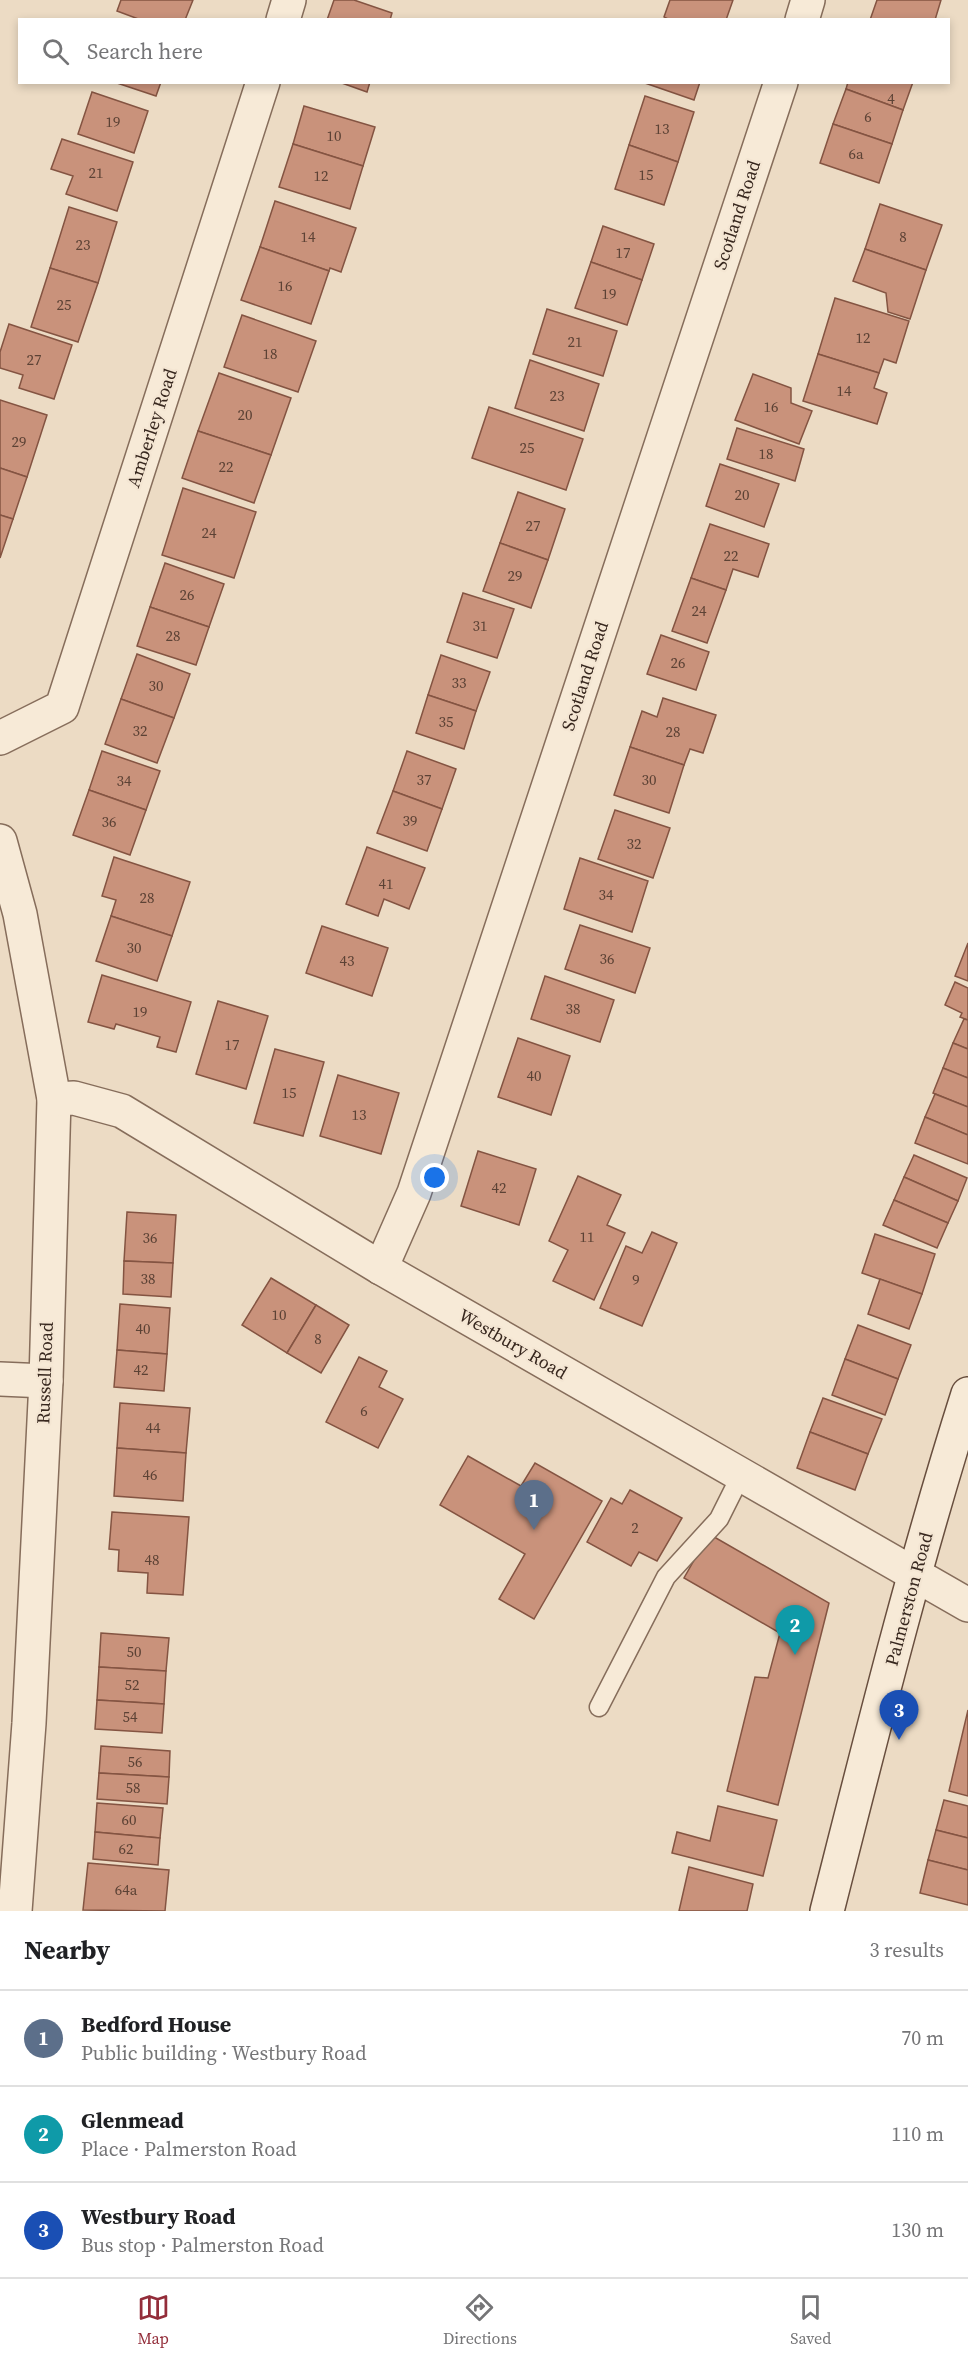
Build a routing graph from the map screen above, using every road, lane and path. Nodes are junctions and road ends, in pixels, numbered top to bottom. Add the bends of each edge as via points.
1 (289, 0) edge
2 (808, 0) edge
3 (284, 18) edge
4 (803, 18) edge
5 (262, 84) edge
6 (780, 84) edge
7 (0, 738) edge
8 (0, 841) edge
9 (54, 1099) junction
10 (381, 1268) junction
11 (0, 1378) edge
12 (46, 1381) junction
13 (968, 1394) edge
14 (741, 1475) junction
15 (916, 1574) junction
16 (968, 1605) edge
17 (599, 1707) dead end
18 (15, 1911) edge
19 (827, 1911) edge

1 - 3 street
2 - 4 street
5 - 7 street, Amberley Road via 62,707
6 - 10 street, Scotland Road via 414,1193
8 - 9 street, Russell Road via 20,914
9 - 10 street, Westbury Road via 74,1098 122,1111
9 - 12 street, Russell Road
10 - 14 street, Westbury Road
11 - 12 street
12 - 18 street, Russell Road
13 - 15 street, Palmerston Road
14 - 15 street, Westbury Road
14 - 17 lane via 719,1519 666,1576
15 - 16 street, Westbury Road
15 - 19 street, Palmerston Road

